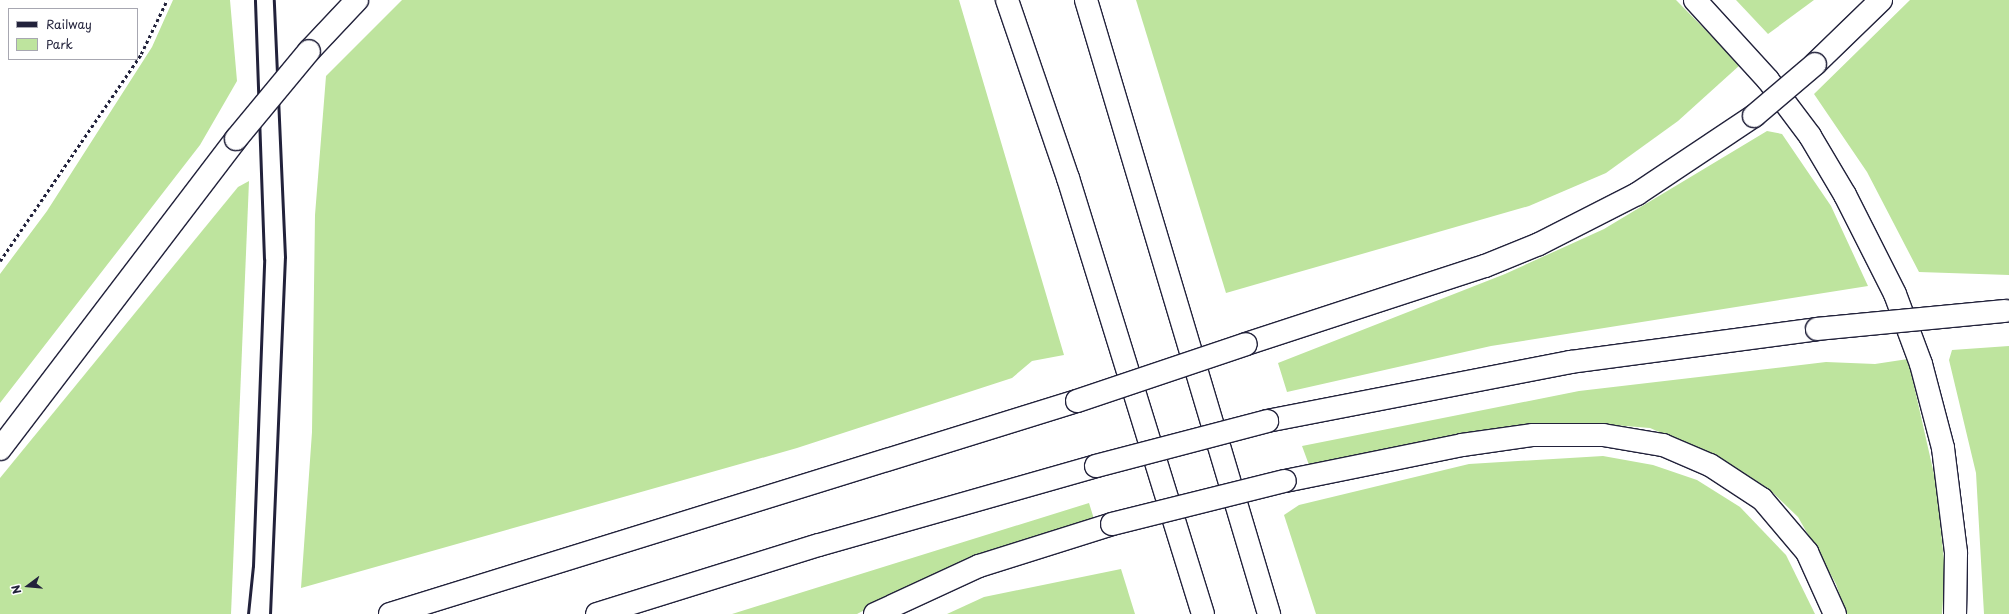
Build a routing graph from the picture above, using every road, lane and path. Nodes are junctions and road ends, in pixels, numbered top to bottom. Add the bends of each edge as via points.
1 (167, 0) edge
2 (357, 0) edge
3 (1007, 0) edge
4 (1086, 0) edge
5 (1694, 0) edge
6 (1881, 0) edge
7 (0, 260) edge
8 (2007, 310) edge
9 (0, 449) edge
10 (1246, 535) junction
11 (390, 614) edge
12 (596, 614) edge
13 (874, 614) edge
14 (1203, 614) edge
15 (1269, 614) edge
16 (1277, 614) edge
17 (1835, 614) edge
18 (1955, 614) edge

1 - 7 path via 138,60
2 - 9 highway, bridge via 309,51 236,138
3 - 14 highway via 1072,192
4 - 10 highway
5 - 18 highway via 1768,80 1810,136 1849,201 1895,294 1921,364 1943,448 1956,553
6 - 11 highway, bridge via 1815,64 1754,116 1637,194 1539,244 1478,268 1078,401
8 - 12 highway, bridge via 1817,329 1571,362 1267,421 1096,466 826,543
10 - 15 highway
10 - 16 highway
13 - 17 highway, bridge via 979,566 1112,524 1285,481 1454,446 1533,435 1603,435 1662,445 1710,464 1750,490 1770,508 1807,552

